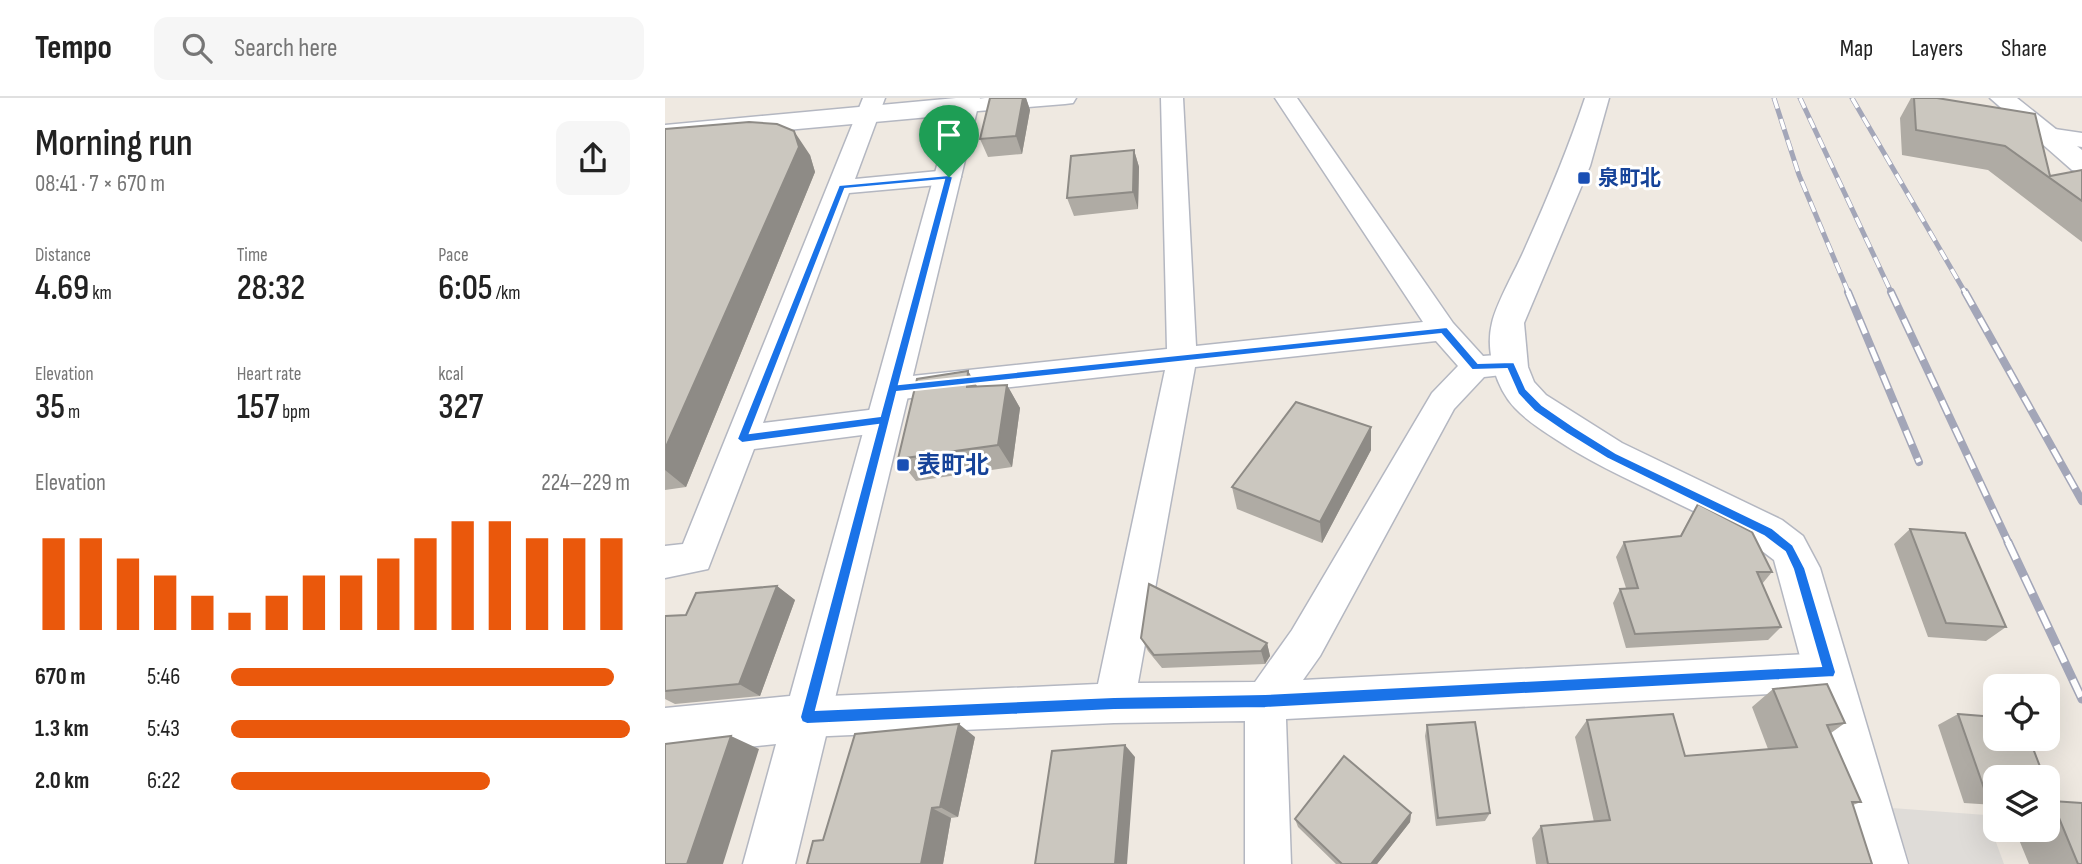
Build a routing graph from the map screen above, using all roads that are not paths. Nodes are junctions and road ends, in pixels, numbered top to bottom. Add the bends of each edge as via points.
1 (1065, 98) edge
2 (1172, 98) edge
3 (1286, 98) edge
4 (1597, 98) edge
5 (2002, 98) edge
6 (967, 102) edge
7 (870, 107) edge
8 (665, 133) edge
9 (2047, 135) junction
10 (2082, 140) edge
11 (2082, 164) edge
12 (949, 177) junction
13 (842, 187) junction
14 (1443, 330) junction
15 (1182, 358) junction
16 (1493, 366) junction
17 (889, 404) junction
18 (742, 439) junction
19 (665, 562) edge
20 (1829, 672) junction
21 (1265, 701) junction
22 (1114, 704) junction
23 (807, 717) junction
24 (665, 732) edge
25 (769, 864) edge
26 (1268, 864) edge
27 (1882, 864) edge

1 - 6 street
2 - 15 street
3 - 14 street
4 - 16 street via 1576,166 1508,323 1507,347
5 - 9 street
6 - 7 street
6 - 12 street
7 - 8 street
7 - 13 street
9 - 10 street
9 - 11 street
12 - 13 street
12 - 17 street
13 - 18 street
14 - 15 street
14 - 16 street
15 - 17 street
15 - 22 street
16 - 20 street via 1538,408 1612,456 1768,532 1789,548
16 - 21 street via 1443,401 1306,643
17 - 18 street
17 - 23 street
18 - 19 street via 695,558
20 - 21 street
20 - 27 street
21 - 22 street
21 - 26 street
22 - 23 street
23 - 24 street
23 - 25 street

